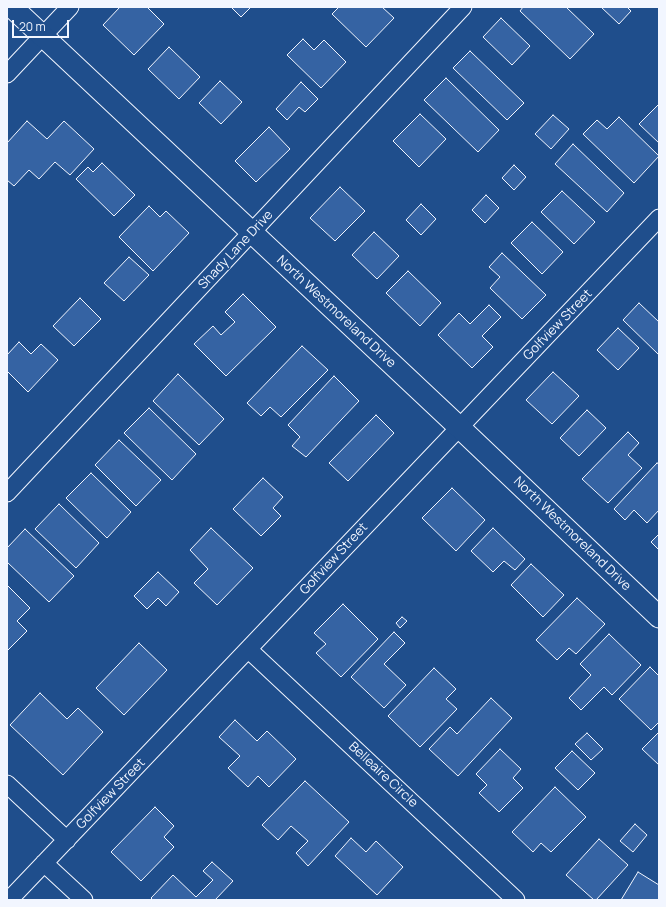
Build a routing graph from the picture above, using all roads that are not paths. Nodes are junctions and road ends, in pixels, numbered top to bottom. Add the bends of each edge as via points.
1 (12, 7) edge
2 (70, 7) edge
3 (463, 7) edge
4 (42, 36) junction
5 (7, 74) edge
6 (659, 218) edge
7 (252, 233) junction
8 (459, 427) junction
9 (7, 493) edge
10 (659, 617) edge
11 (249, 650) junction
12 (7, 784) edge
13 (66, 840) junction
14 (44, 863) junction
15 (9, 900) edge
16 (84, 900) edge
17 (516, 900) edge

1 - 4 street, North Westmoreland Drive
2 - 4 street
3 - 7 street, Shady Lane Drive
4 - 5 street
4 - 7 street, North Westmoreland Drive
6 - 8 street, Golfview Street
7 - 8 street, North Westmoreland Drive
7 - 9 street, Shady Lane Drive
8 - 10 street, North Westmoreland Drive
8 - 11 street, Golfview Street
11 - 13 street, Golfview Street
11 - 17 street, Belleaire Circle
12 - 13 street
13 - 14 street, Golfview Street
14 - 15 street, Golfview Street
14 - 16 street

